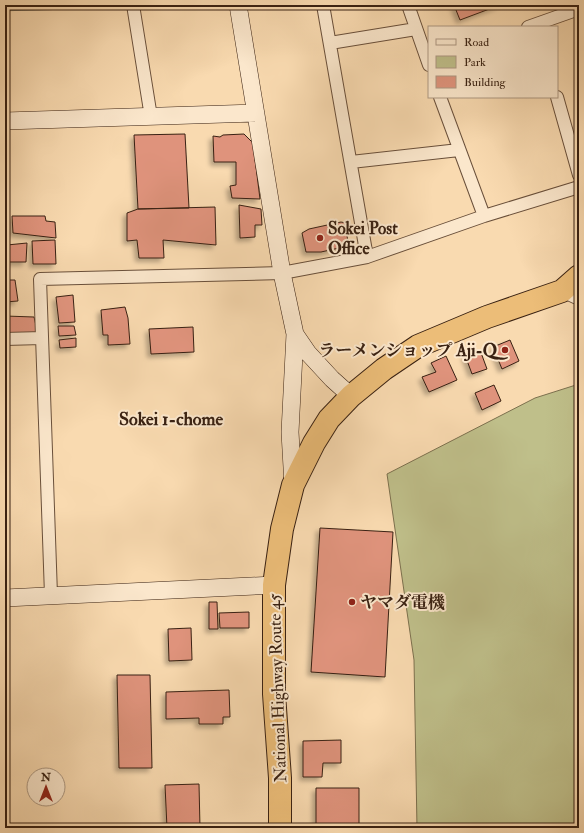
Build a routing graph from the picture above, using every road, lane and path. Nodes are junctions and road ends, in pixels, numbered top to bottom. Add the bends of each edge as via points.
1 (133, 5) edge
2 (238, 5) edge
3 (323, 5) edge
4 (408, 5) edge
5 (579, 9) edge
6 (534, 26) edge
7 (416, 29) junction
8 (330, 42) junction
9 (428, 61) edge
10 (440, 98) edge
11 (557, 98) edge
12 (256, 113) junction
13 (151, 117) junction
14 (5, 121) edge
15 (459, 150) junction
16 (350, 162) junction
17 (579, 175) edge
18 (579, 187) edge
19 (484, 216) junction
20 (367, 257) junction
21 (282, 273) junction
22 (579, 276) edge
23 (571, 295) edge
24 (295, 334) junction
25 (42, 338) junction
26 (5, 339) edge
27 (351, 396) junction
28 (293, 485) junction
29 (274, 586) junction
30 (51, 596) junction
31 (5, 598) edge
32 (280, 828) edge

1 - 13 street
2 - 12 street
3 - 8 street
4 - 7 street
5 - 6 street
7 - 8 street
7 - 9 street
8 - 16 street
10 - 15 street
11 - 17 street
12 - 13 street
12 - 21 street
13 - 14 street
15 - 16 street
15 - 19 street
16 - 20 street
18 - 19 street
19 - 20 street
20 - 21 street
21 - 24 street
21 - 25 street via 40,279
22 - 23 highway, National Highway Route 45
23 - 27 highway, National Highway Route 45 via 487,317 418,346
24 - 27 street via 313,358
24 - 28 street via 290,432
25 - 26 street
25 - 30 street
27 - 28 highway, National Highway Route 45 via 329,419
28 - 29 highway, National Highway Route 45 via 282,529
29 - 30 street
29 - 32 highway, National Highway Route 45 via 274,694 280,778
30 - 31 street

